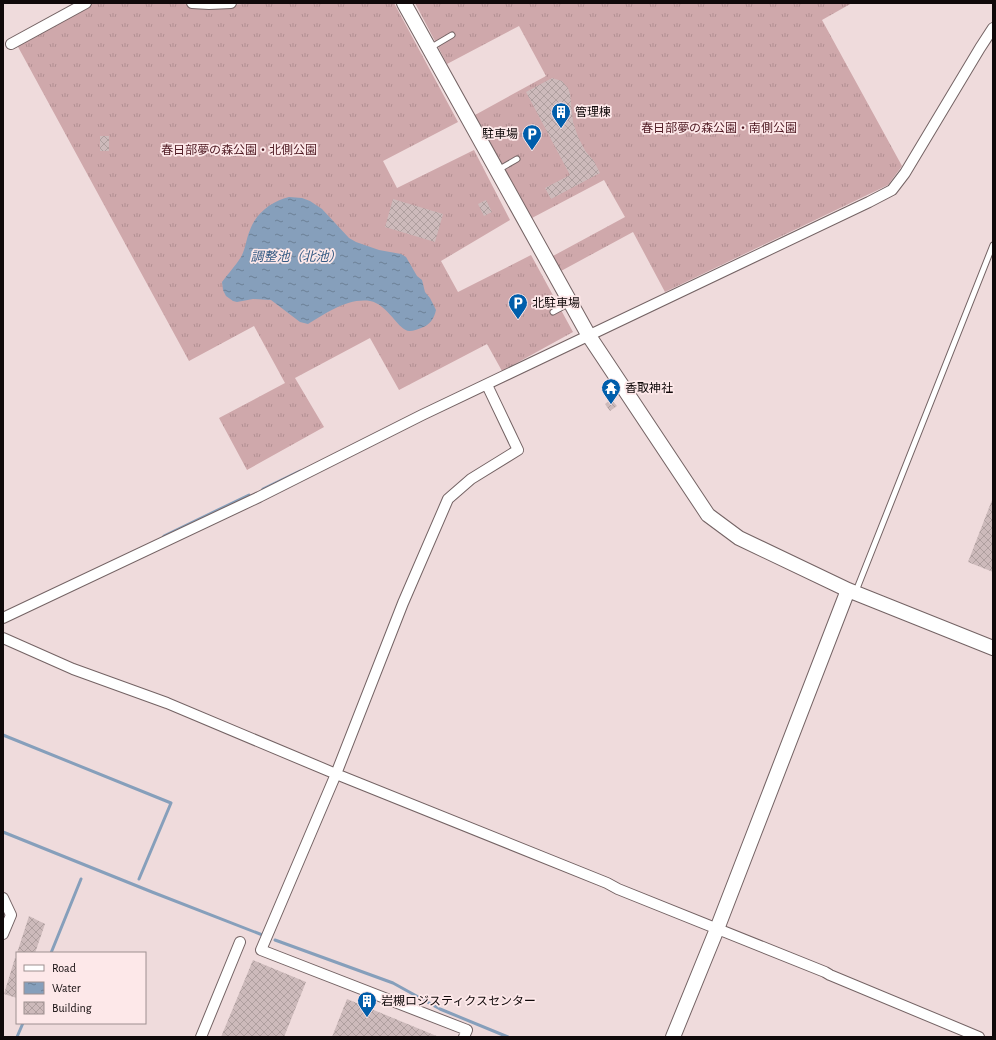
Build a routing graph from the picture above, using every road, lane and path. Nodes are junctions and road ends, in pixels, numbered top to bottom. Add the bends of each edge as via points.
1 (86, 3) edge
2 (192, 3) edge
3 (231, 3) edge
4 (404, 3) edge
5 (993, 28) edge
6 (452, 35) dead end
7 (12, 44) dead end
8 (429, 48) junction
9 (517, 159) dead end
10 (497, 170) junction
11 (993, 244) edge
12 (570, 303) junction
13 (553, 312) dead end
14 (589, 336) junction
15 (487, 385) junction
16 (852, 592) junction
17 (3, 618) edge
18 (3, 638) edge
19 (993, 648) edge
20 (336, 774) junction
21 (3, 898) edge
22 (717, 929) junction
23 (3, 934) edge
24 (240, 942) dead end
25 (201, 1037) edge
26 (464, 1037) edge
27 (673, 1037) edge
28 (979, 1037) edge

1 - 7 street
2 - 3 street
4 - 8 street
5 - 14 street via 905,174 892,190
6 - 8 lane
8 - 10 street
9 - 10 lane
10 - 12 street
11 - 16 lane
12 - 13 lane
12 - 14 street
14 - 15 street
14 - 16 street via 708,515 739,538
15 - 17 street via 259,497
15 - 20 street via 518,450 471,479 448,499 403,603
16 - 19 street
16 - 22 street
18 - 20 street via 73,669 167,703
20 - 22 street
20 - 26 street via 261,950 467,1030
21 - 23 street via 11,915
22 - 27 street
22 - 28 street
24 - 25 street

